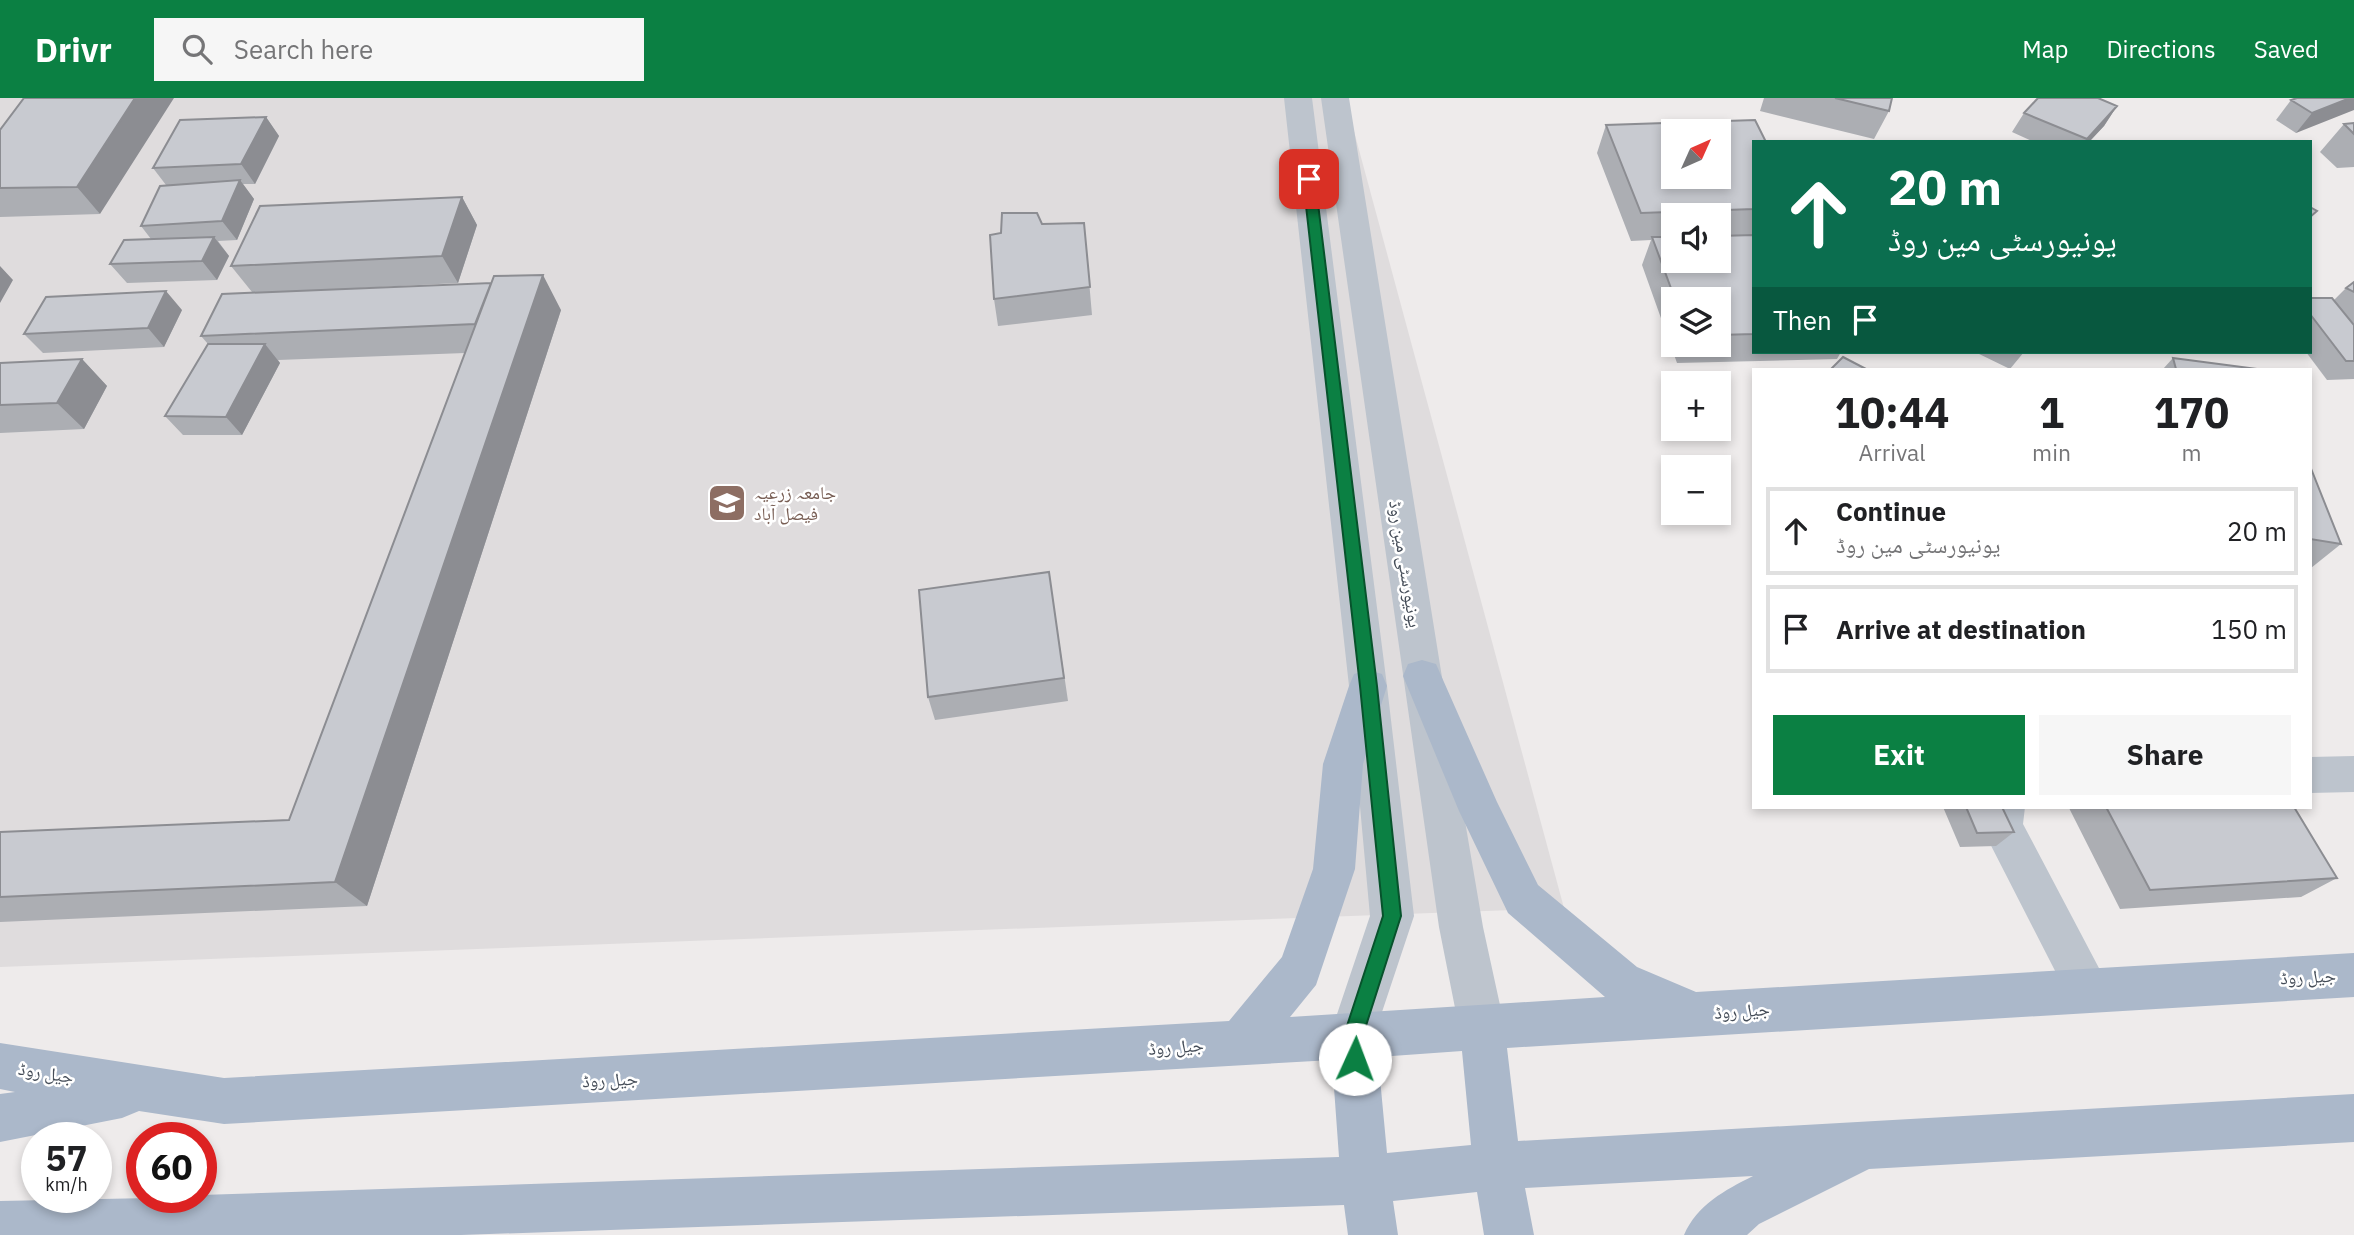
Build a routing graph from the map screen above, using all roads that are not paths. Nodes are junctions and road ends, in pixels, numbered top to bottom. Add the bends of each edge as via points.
1 (1298, 98) edge
2 (1336, 99) edge
3 (1422, 676) junction
4 (1368, 686) junction
5 (2354, 774) edge
6 (2312, 775) edge
7 (2005, 809) edge
8 (2354, 975) edge
9 (2088, 989) junction
10 (1696, 1014) junction
11 (1482, 1028) junction
12 (1353, 1035) junction
13 (1240, 1042) junction
14 (0, 1066) edge
15 (150, 1089) junction
16 (0, 1118) edge
17 (2354, 1118) edge
18 (1866, 1145) junction
19 (1497, 1166) junction
20 (1365, 1180) junction
21 (405, 1223) edge
22 (0, 1226) edge
23 (1373, 1235) edge
24 (1509, 1235) edge
25 (1709, 1235) edge

1 - 2 street
1 - 4 street
2 - 3 street, یونیورسٹی مین روڈ
3 - 10 main road via 1523,899 1621,982
3 - 11 street, یونیورسٹی مین روڈ via 1461,927
4 - 12 street via 1392,916
4 - 13 main road via 1343,764 1334,869 1300,970
5 - 6 street
7 - 9 street via 2002,827
8 - 9 main road, جیل روڈ
9 - 10 main road, جیل روڈ
10 - 11 main road, جیل روڈ
11 - 12 main road, جیل روڈ
11 - 19 main road
12 - 13 main road, جیل روڈ
12 - 20 main road
13 - 15 main road, جیل روڈ via 224,1101
14 - 15 main road, جیل روڈ
15 - 16 main road
17 - 18 main road
18 - 19 main road
18 - 25 main road via 1742,1207
19 - 20 main road
19 - 24 main road
20 - 21 main road
20 - 23 main road
21 - 22 main road

